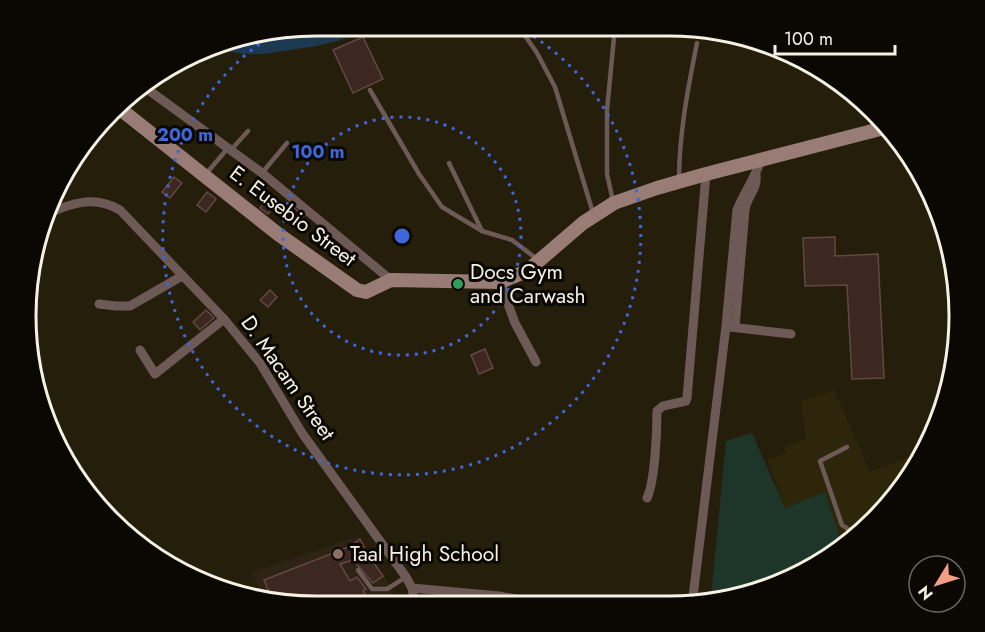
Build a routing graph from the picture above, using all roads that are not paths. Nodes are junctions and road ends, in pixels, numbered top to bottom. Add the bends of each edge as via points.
1 (525, 36) edge
2 (614, 36) edge
3 (697, 43) dead end
4 (370, 90) dead end
5 (149, 91) edge
6 (124, 112) edge
7 (878, 129) edge
8 (248, 131) dead end
9 (287, 143) dead end
10 (229, 149) junction
11 (761, 160) junction
12 (449, 163) dead end
13 (262, 173) junction
14 (706, 174) junction
15 (205, 175) junction
16 (679, 181) junction
17 (614, 203) junction
18 (57, 208) edge
19 (594, 216) junction
20 (482, 231) junction
21 (540, 261) junction
22 (182, 276) junction
23 (391, 280) junction
24 (500, 282) junction
25 (99, 304) dead end
26 (224, 319) junction
27 (730, 327) junction
28 (791, 334) dead end
29 (140, 350) dead end
30 (536, 362) dead end
31 (847, 447) dead end
32 (647, 498) dead end
33 (850, 530) edge
34 (357, 570) dead end
35 (406, 577) junction
36 (412, 588) junction
37 (693, 595) edge
38 (414, 596) edge
39 (489, 596) edge

1 - 19 lane via 555,87
2 - 17 lane via 607,110 607,174
3 - 16 lane
4 - 20 lane via 442,207
5 - 10 street
6 - 15 main road, E. Eusebio Street
7 - 11 main road
8 - 10 lane
9 - 13 lane
10 - 13 street
10 - 15 lane
11 - 14 main road
11 - 27 street via 737,210
12 - 20 lane
13 - 23 street
14 - 16 main road
14 - 32 street via 687,398 657,411
15 - 23 main road, E. Eusebio Street via 278,234 357,290 366,292
16 - 17 main road
17 - 19 main road
18 - 22 street, D. Macam Street via 81,202 109,204 120,210
19 - 21 main road
20 - 21 lane via 512,240
21 - 24 main road
22 - 25 street via 130,306
22 - 26 street, D. Macam Street
23 - 24 main road
24 - 30 street via 515,323
26 - 29 street via 155,374
26 - 35 street, D. Macam Street via 260,363 302,433
27 - 28 street
27 - 37 street
31 - 33 lane via 820,461 842,525
34 - 35 lane via 372,589 387,588
35 - 36 street, D. Macam Street
36 - 38 street, D. Macam Street
36 - 39 street

